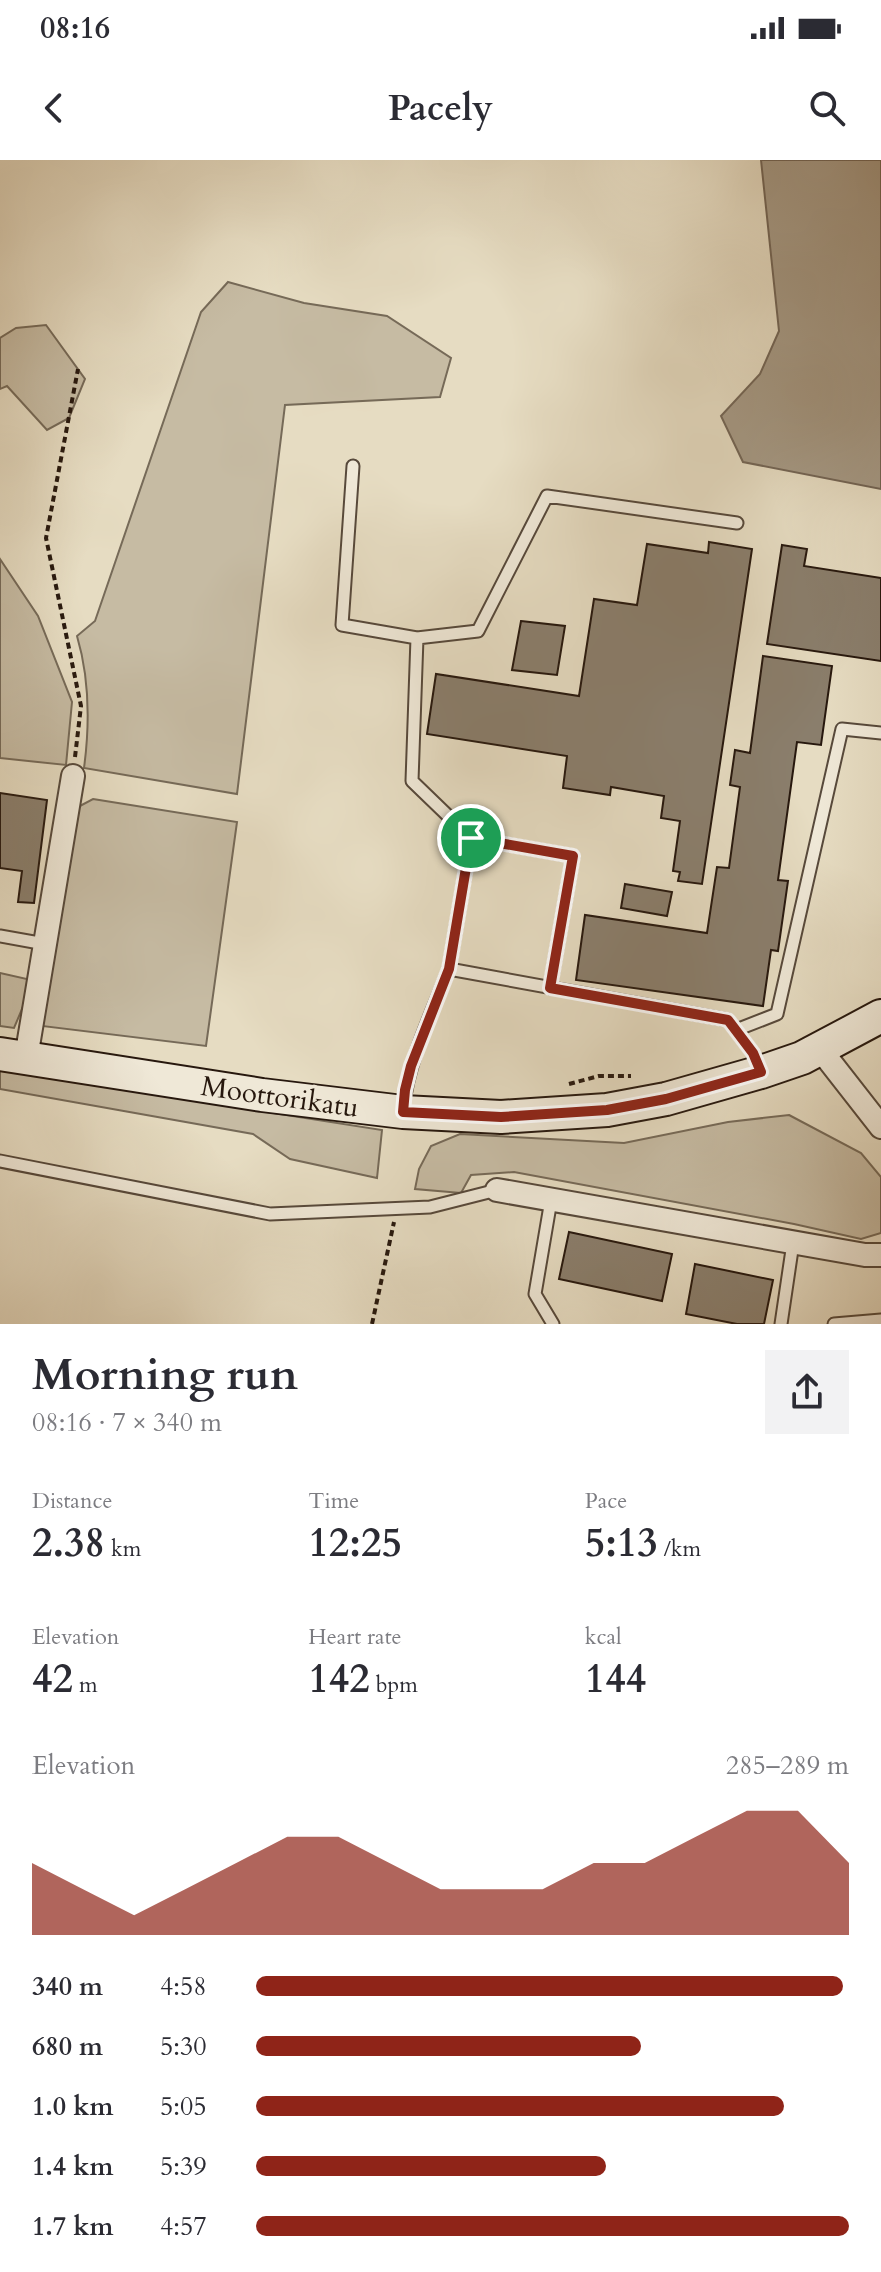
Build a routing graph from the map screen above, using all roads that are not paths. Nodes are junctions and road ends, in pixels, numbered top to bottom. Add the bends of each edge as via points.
1 (353, 466) dead end
2 (737, 523) dead end
3 (417, 638) junction
4 (881, 733) edge
5 (73, 776) road end
6 (471, 838) junction
7 (0, 936) edge
8 (45, 944) junction
9 (449, 969) junction
10 (550, 988) junction
11 (881, 1016) edge
12 (736, 1030) junction
13 (820, 1049) junction
14 (13, 1056) edge
15 (761, 1072) junction
16 (403, 1112) junction
17 (881, 1127) edge
18 (0, 1161) edge
19 (497, 1190) joint
20 (551, 1200) junction
21 (793, 1243) junction
22 (881, 1255) edge
23 (881, 1320) edge
24 (553, 1324) edge
25 (781, 1324) edge
26 (834, 1324) edge

1 - 3 lane via 342,625
2 - 3 lane via 547,496 478,631
3 - 6 lane via 412,781
4 - 12 lane via 842,729 777,1014
5 - 8 street
6 - 9 lane
6 - 10 lane via 573,856
7 - 8 lane
8 - 14 street
9 - 10 lane
9 - 16 lane via 411,1066
10 - 12 lane via 728,1020
11 - 13 main road, Moottorikatu
12 - 15 lane
13 - 15 main road, Moottorikatu
13 - 17 street
14 - 16 main road, Moottorikatu
15 - 16 main road, Moottorikatu via 607,1110 501,1117
18 - 19 lane via 270,1214 430,1207
19 - 20 street
20 - 21 street
20 - 24 lane via 535,1294
21 - 22 street
21 - 25 lane
23 - 26 lane

